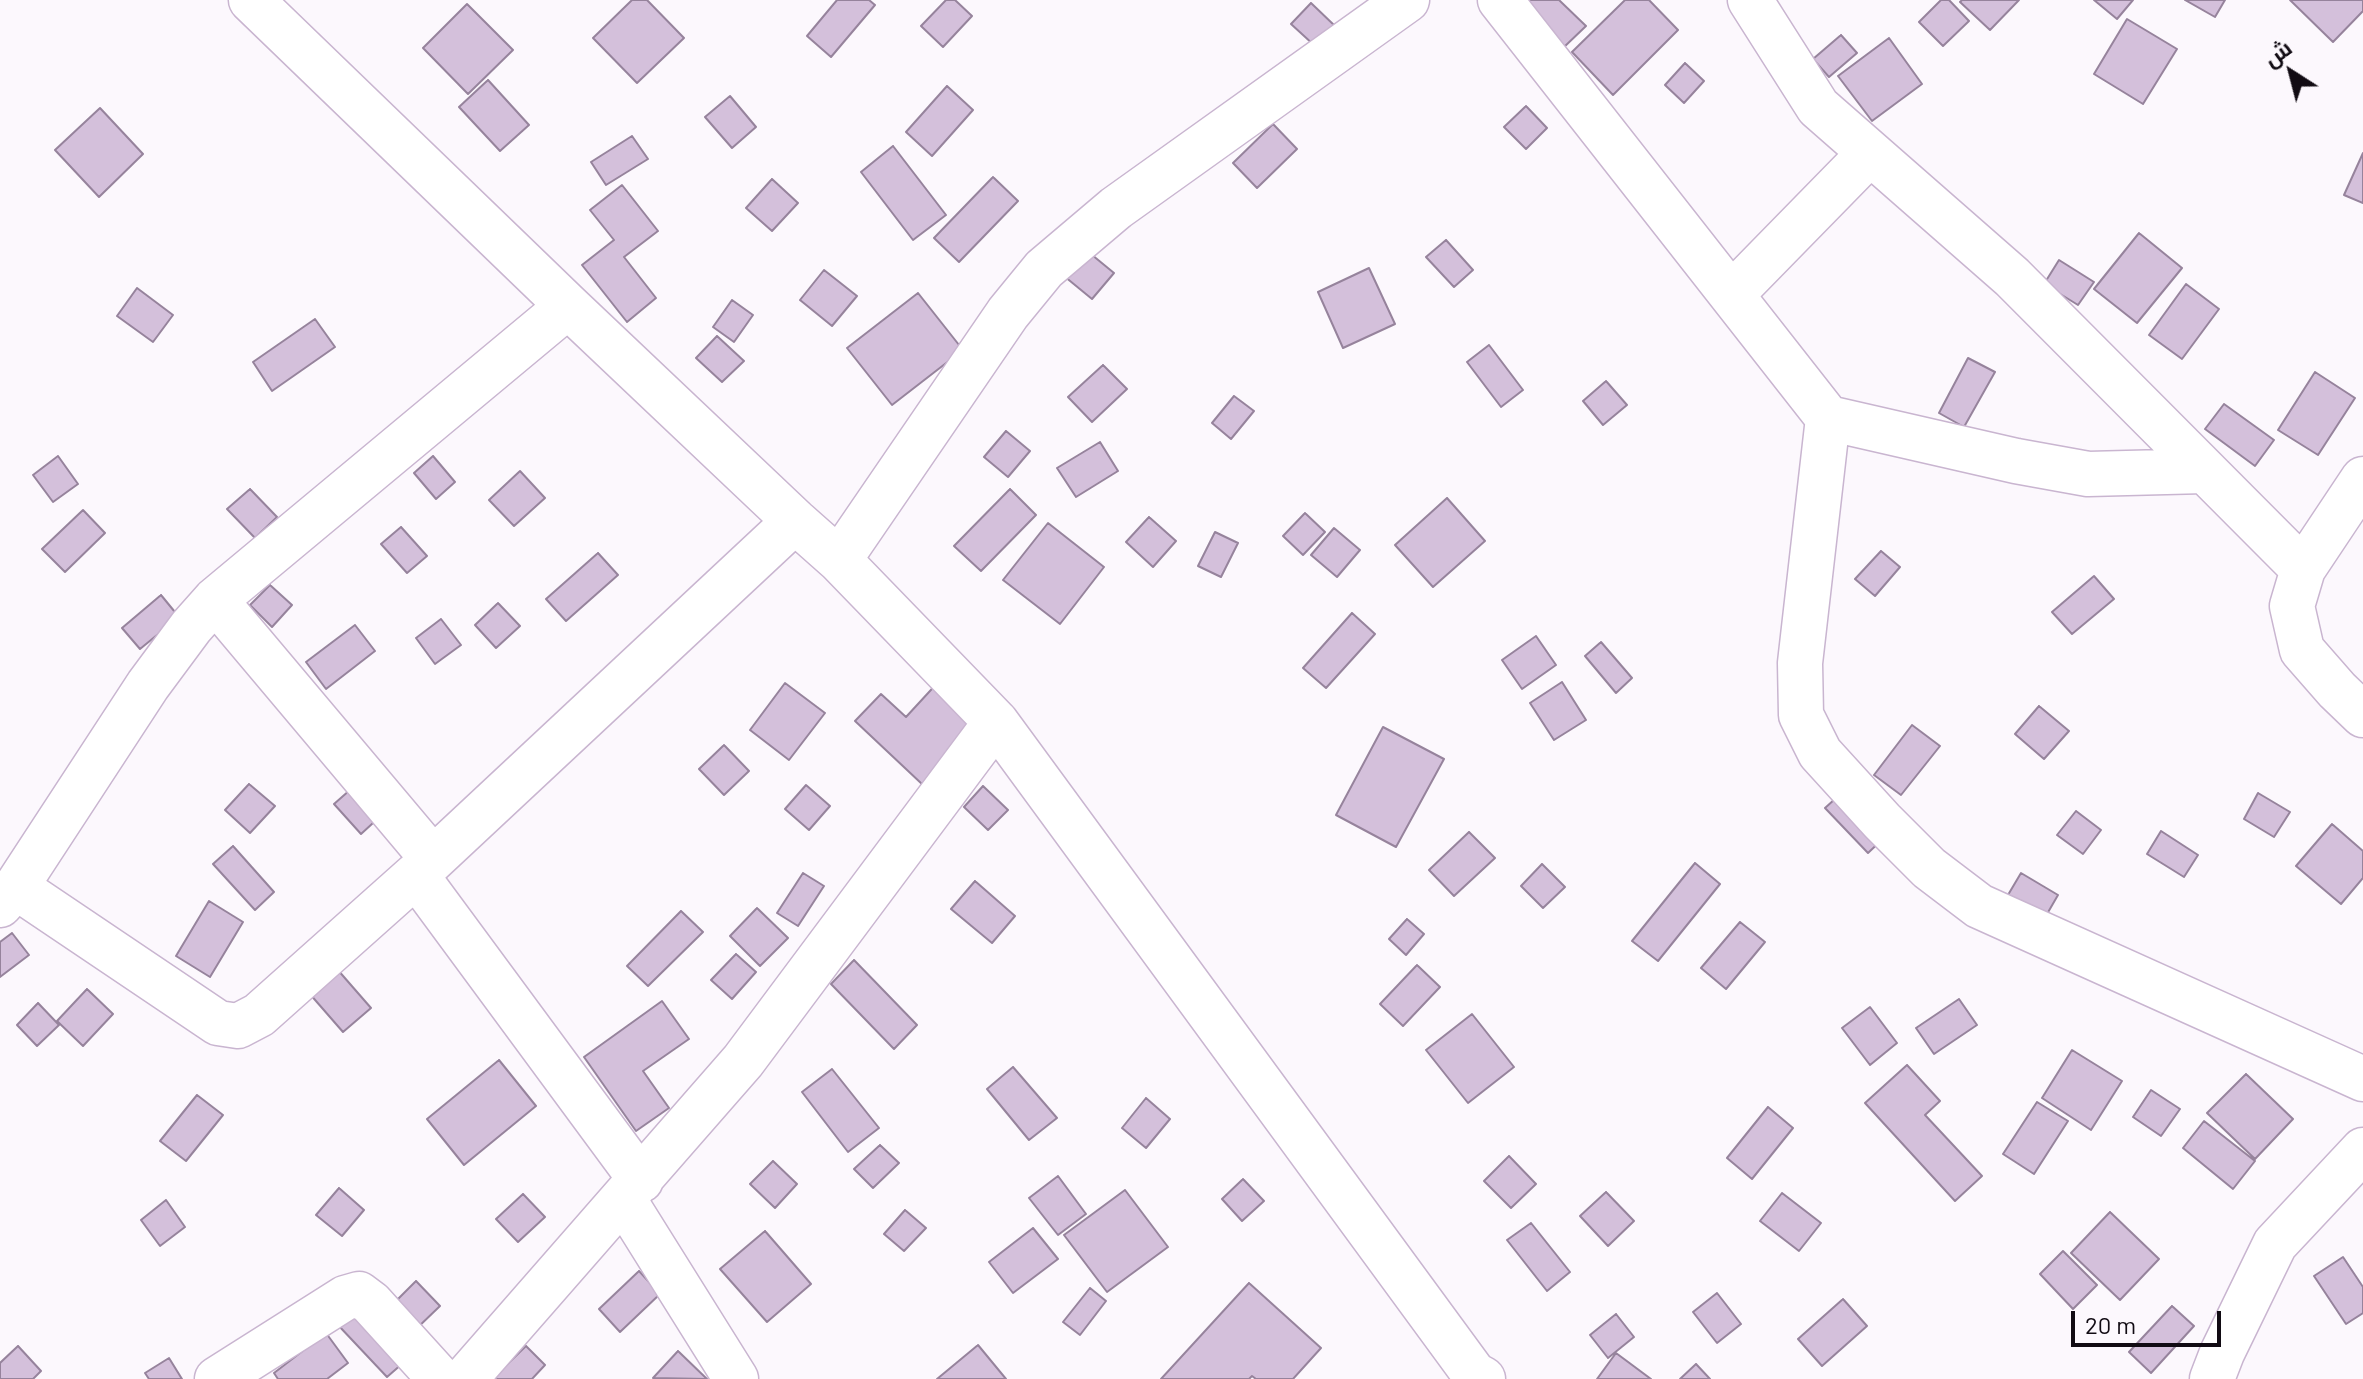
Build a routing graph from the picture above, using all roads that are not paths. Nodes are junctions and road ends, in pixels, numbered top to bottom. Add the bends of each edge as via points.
1 (251, 0) edge
2 (1407, 0) edge
3 (1500, 0) edge
4 (1750, 0) edge
5 (1869, 154) junction
6 (1732, 294) junction
7 (568, 306) junction
8 (1828, 418) junction
9 (2205, 471) junction
10 (2363, 479) edge
11 (795, 521) junction
12 (839, 560) junction
13 (2303, 569) junction
14 (215, 600) junction
15 (2363, 715) edge
16 (996, 722) junction
17 (424, 867) junction
18 (8, 896) edge
19 (2363, 1079) edge
20 (2363, 1150) edge
21 (633, 1190) junction
22 (1475, 1377) edge
23 (217, 1379) edge
24 (440, 1379) edge
25 (465, 1379) edge
26 (736, 1379) edge
27 (2212, 1379) edge

1 - 7 street
2 - 12 street via 1116,208 1044,269 1008,313
3 - 6 street
4 - 5 street via 1818,107
5 - 6 street
5 - 9 street via 2012,277
6 - 8 street
7 - 11 street
7 - 14 street
8 - 9 street via 2088,474
8 - 19 street via 1800,663 1801,715 1820,753 1929,868 1979,906
9 - 13 street
10 - 13 street
11 - 12 street
11 - 17 street
12 - 16 street
13 - 15 street via 2292,606 2302,650
14 - 17 street
14 - 18 street via 148,685
16 - 21 street via 743,1061
16 - 22 street
17 - 18 street via 259,1015 238,1026 218,1023
17 - 21 street
20 - 27 street via 2275,1244
21 - 25 street
21 - 26 street
23 - 24 street via 359,1294

